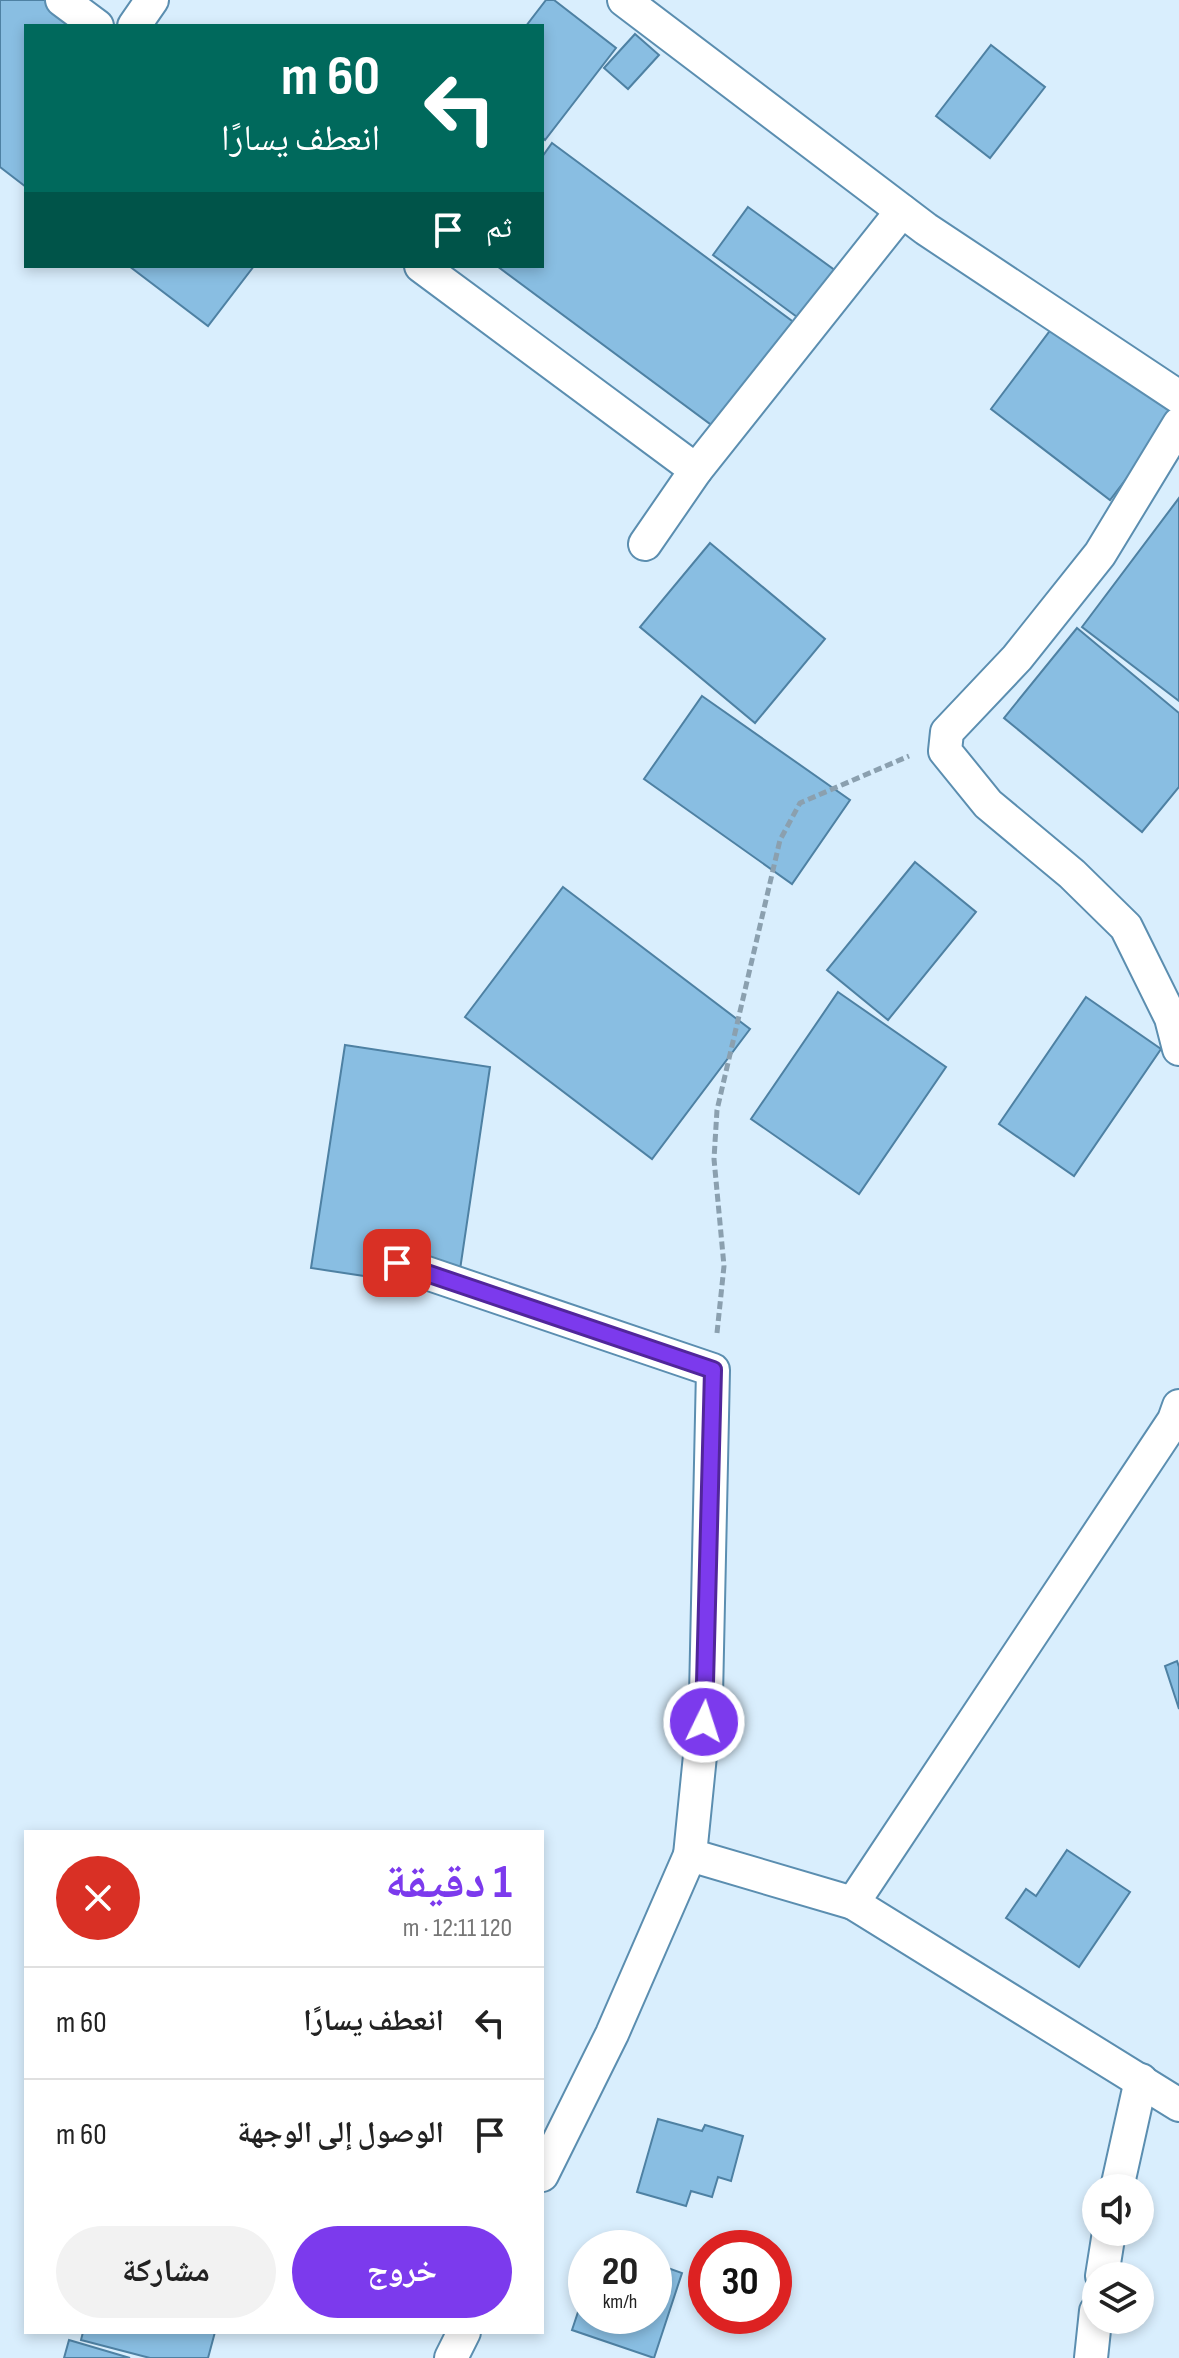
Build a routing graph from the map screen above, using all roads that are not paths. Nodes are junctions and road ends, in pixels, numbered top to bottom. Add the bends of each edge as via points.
1 (62, 0) edge
2 (152, 0) edge
3 (624, 0) edge
4 (94, 24) edge
5 (135, 24) edge
6 (902, 211) junction
7 (424, 268) edge
8 (1179, 397) edge
9 (1179, 424) edge
10 (696, 470) junction
11 (645, 544) dead end
12 (1179, 1049) edge
13 (397, 1263) dead end
14 (1179, 1406) edge
15 (690, 1855) junction
16 (853, 1903) junction
17 (1141, 2080) junction
18 (1179, 2105) edge
19 (544, 2171) edge
20 (1120, 2174) edge
21 (463, 2334) edge
22 (1094, 2334) edge
23 (451, 2358) edge
24 (1091, 2358) edge

1 - 4 street
2 - 5 street
3 - 6 street
6 - 8 street
6 - 10 street
7 - 10 street
9 - 12 street via 1100,554 944,741 945,751 988,804 1126,927 1171,1018
10 - 11 street
13 - 15 street via 713,1370 706,1696
14 - 16 street
15 - 16 street
15 - 19 street via 612,2034
16 - 17 street
17 - 18 street
17 - 20 street
21 - 23 street
22 - 24 street

